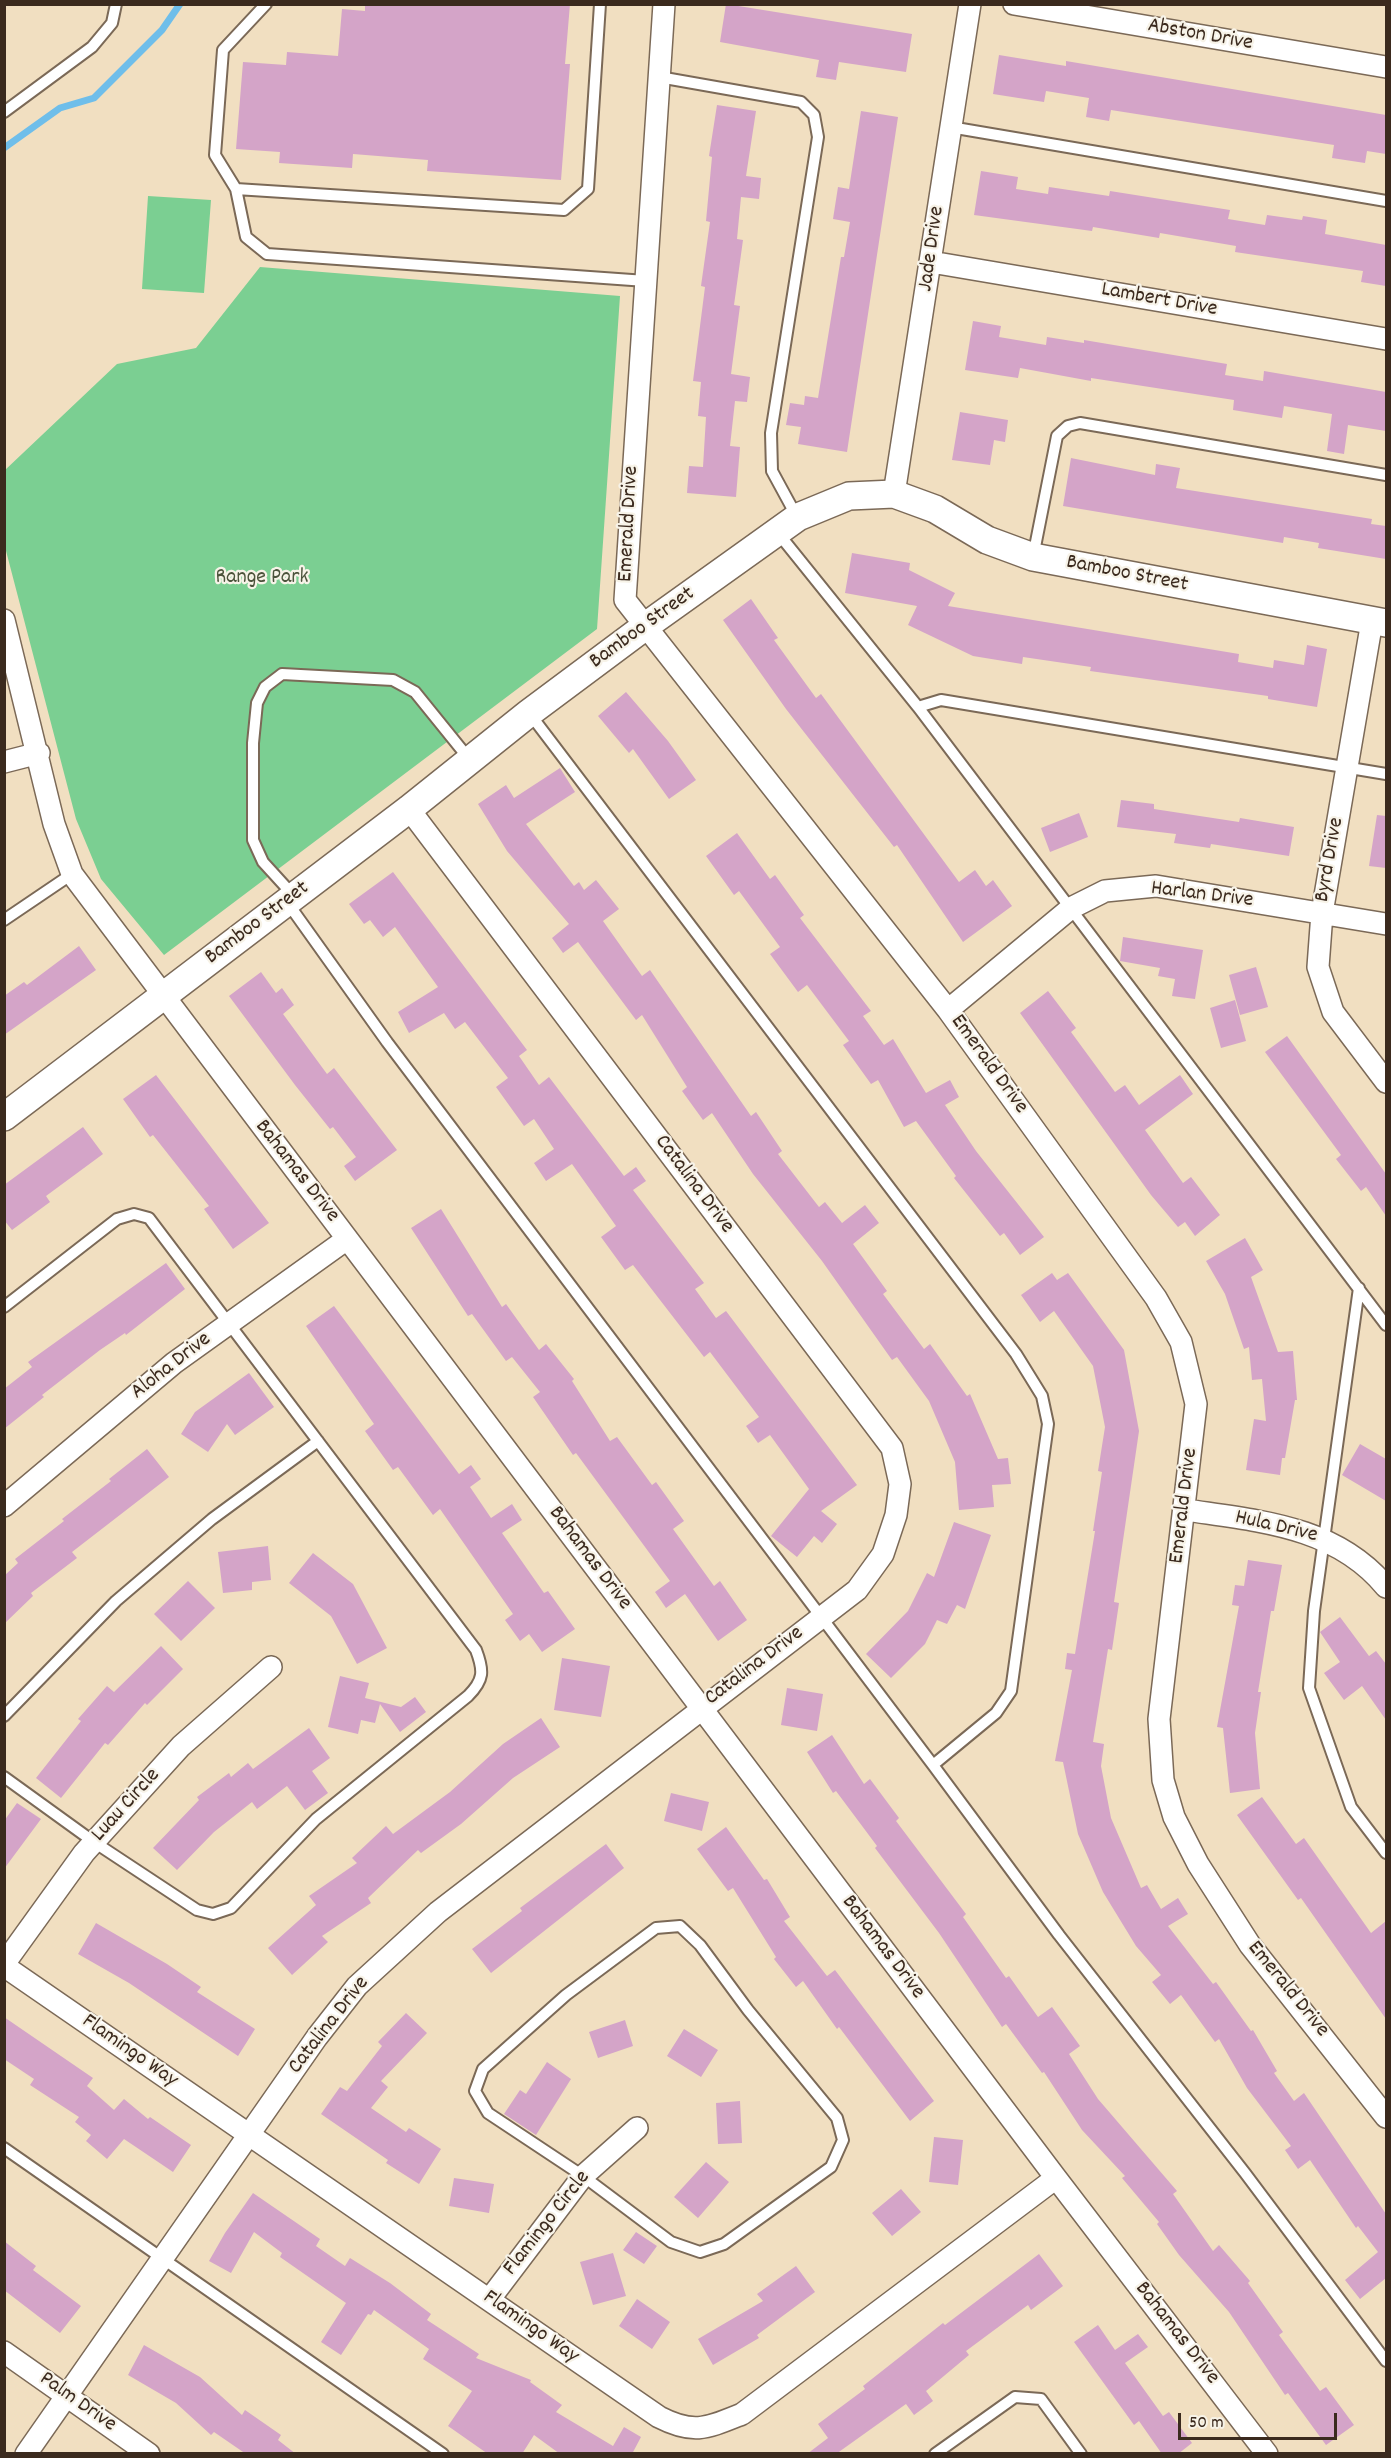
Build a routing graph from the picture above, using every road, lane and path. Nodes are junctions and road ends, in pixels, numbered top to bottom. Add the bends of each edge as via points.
1 (116, 4) edge
2 (266, 4) edge
3 (600, 4) edge
4 (664, 4) edge
5 (970, 4) edge
6 (1014, 4) edge
7 (1386, 67) edge
8 (659, 77) junction
9 (4, 112) edge
10 (950, 127) junction
11 (236, 189) junction
12 (1386, 201) edge
13 (931, 262) junction
14 (645, 281) junction
15 (1386, 339) edge
16 (1386, 475) edge
17 (894, 494) junction
18 (788, 525) junction
19 (1033, 557) junction
20 (4, 620) edge
21 (1379, 622) edge
22 (646, 625) junction
23 (918, 708) junction
24 (529, 714) junction
25 (39, 753) junction
26 (470, 760) junction
27 (4, 762) edge
28 (1346, 768) junction
29 (1386, 774) edge
30 (409, 809) junction
31 (72, 874) junction
32 (290, 899) junction
33 (1071, 908) junction
34 (1322, 913) junction
35 (4, 920) edge
36 (1386, 924) edge
37 (162, 997) junction
38 (948, 1010) junction
39 (1386, 1082) edge
40 (4, 1117) edge
41 (347, 1239) junction
42 (1359, 1288) junction
43 (4, 1307) edge
44 (229, 1323) junction
45 (1386, 1325) edge
46 (318, 1441) junction
47 (4, 1506) edge
48 (1186, 1510) junction
49 (1324, 1538) junction
50 (1386, 1587) edge
51 (822, 1616) junction
52 (271, 1667) dead end
53 (701, 1708) junction
54 (4, 1716) edge
55 (933, 1765) junction
56 (4, 1776) edge
57 (94, 1842) junction
58 (1386, 1853) edge
59 (4, 1965) edge
60 (1386, 2117) edge
61 (638, 2128) dead end
62 (248, 2135) junction
63 (4, 2148) edge
64 (582, 2176) junction
65 (1056, 2178) junction
66 (162, 2257) junction
67 (489, 2300) junction
68 (4, 2352) edge
69 (1386, 2361) edge
70 (66, 2395) junction
71 (26, 2454) edge
72 (149, 2454) edge
73 (443, 2454) edge
74 (934, 2454) edge
75 (1082, 2454) edge
76 (1267, 2454) edge

1 - 9 lane via 112,23 92,47
2 - 11 lane via 223,50 215,155
3 - 11 lane via 588,189 564,210
4 - 8 street, Emerald Drive
5 - 10 street, Jade Drive
6 - 7 street, Abston Drive
8 - 14 street, Emerald Drive
8 - 18 lane via 801,102 814,115 818,137 771,433 771,471
10 - 12 lane
10 - 13 street, Jade Drive
11 - 14 lane via 246,237 267,254
13 - 15 street, Lambert Drive
13 - 17 street, Jade Drive
14 - 22 street, Emerald Drive via 626,600
16 - 19 lane via 1080,423 1068,426 1057,436
17 - 18 street, Bamboo Street via 849,496
17 - 19 street, Bamboo Street via 935,509 987,540
18 - 22 street, Bamboo Street
18 - 23 lane
19 - 21 street, Bamboo Street
20 - 25 street, Bahamas Drive
21 - 28 street, Byrd Drive
22 - 24 street, Bamboo Street
22 - 38 street, Emerald Drive
23 - 28 lane via 941,700
23 - 33 lane
24 - 26 street, Bamboo Street
24 - 55 lane via 1016,1354 1042,1396 1048,1424 1011,1691 996,1713
25 - 27 street
25 - 31 street, Bahamas Drive via 54,824
26 - 30 street, Bamboo Street
26 - 32 lane via 414,692 393,680 282,674 265,687 257,703 253,744 252,840
28 - 29 lane
28 - 34 street, Byrd Drive
30 - 32 street, Bamboo Street
30 - 51 street, Catalina Drive via 892,1448 900,1484 896,1515 883,1554 856,1590
31 - 35 lane
31 - 37 street, Bahamas Drive
32 - 37 street, Bamboo Street
32 - 51 lane via 387,1042
33 - 34 street, Harlan Drive via 1105,891 1156,886
33 - 38 street, Harlan Drive
33 - 42 lane
34 - 36 street, Harlan Drive
34 - 39 street, Byrd Drive via 1318,967 1333,1012
37 - 40 street, Bamboo Street
37 - 41 street, Bahamas Drive
38 - 48 street, Emerald Drive via 1156,1298 1181,1342 1196,1404
41 - 44 street, Aloha Drive
41 - 53 street, Bahamas Drive
42 - 45 lane
42 - 49 lane
43 - 44 lane via 117,1219 134,1214 149,1218
44 - 46 lane
44 - 47 street, Aloha Drive via 174,1363
46 - 54 lane via 212,1519 116,1601
46 - 57 lane via 476,1650 483,1667 481,1683 316,1819 231,1908 213,1914 197,1910
48 - 49 street, Hula Drive via 1263,1522
48 - 60 street, Emerald Drive via 1159,1719 1163,1780 1174,1817 1198,1864 1250,1945
49 - 50 street, Hula Drive via 1375,1573
49 - 58 lane via 1308,1688 1351,1807
51 - 53 street, Catalina Drive
51 - 55 lane
52 - 57 street, Luau Circle via 181,1746
53 - 62 street, Catalina Drive via 438,1912 357,1986
53 - 65 street, Bahamas Drive
55 - 69 lane
56 - 57 lane
57 - 59 street, Luau Circle
59 - 62 street, Flamingo Way
61 - 64 street, Flamingo Circle
62 - 66 street, Catalina Drive
62 - 67 street, Flamingo Way
63 - 66 lane
64 - 64 lane via 488,2113 475,2091 483,2068 566,1995 656,1928 680,1926 700,1945 837,2118 843,2140 831,2167 724,2244 700,2252 671,2242
64 - 67 street, Flamingo Circle
65 - 67 street, Flamingo Way via 780,2387 742,2414 704,2429 679,2428 658,2417
65 - 76 street, Bahamas Drive
66 - 70 street, Catalina Drive
66 - 73 lane
68 - 70 street, Palm Drive
70 - 71 street, Catalina Drive
70 - 72 street, Palm Drive
74 - 75 lane via 1015,2397 1041,2399

